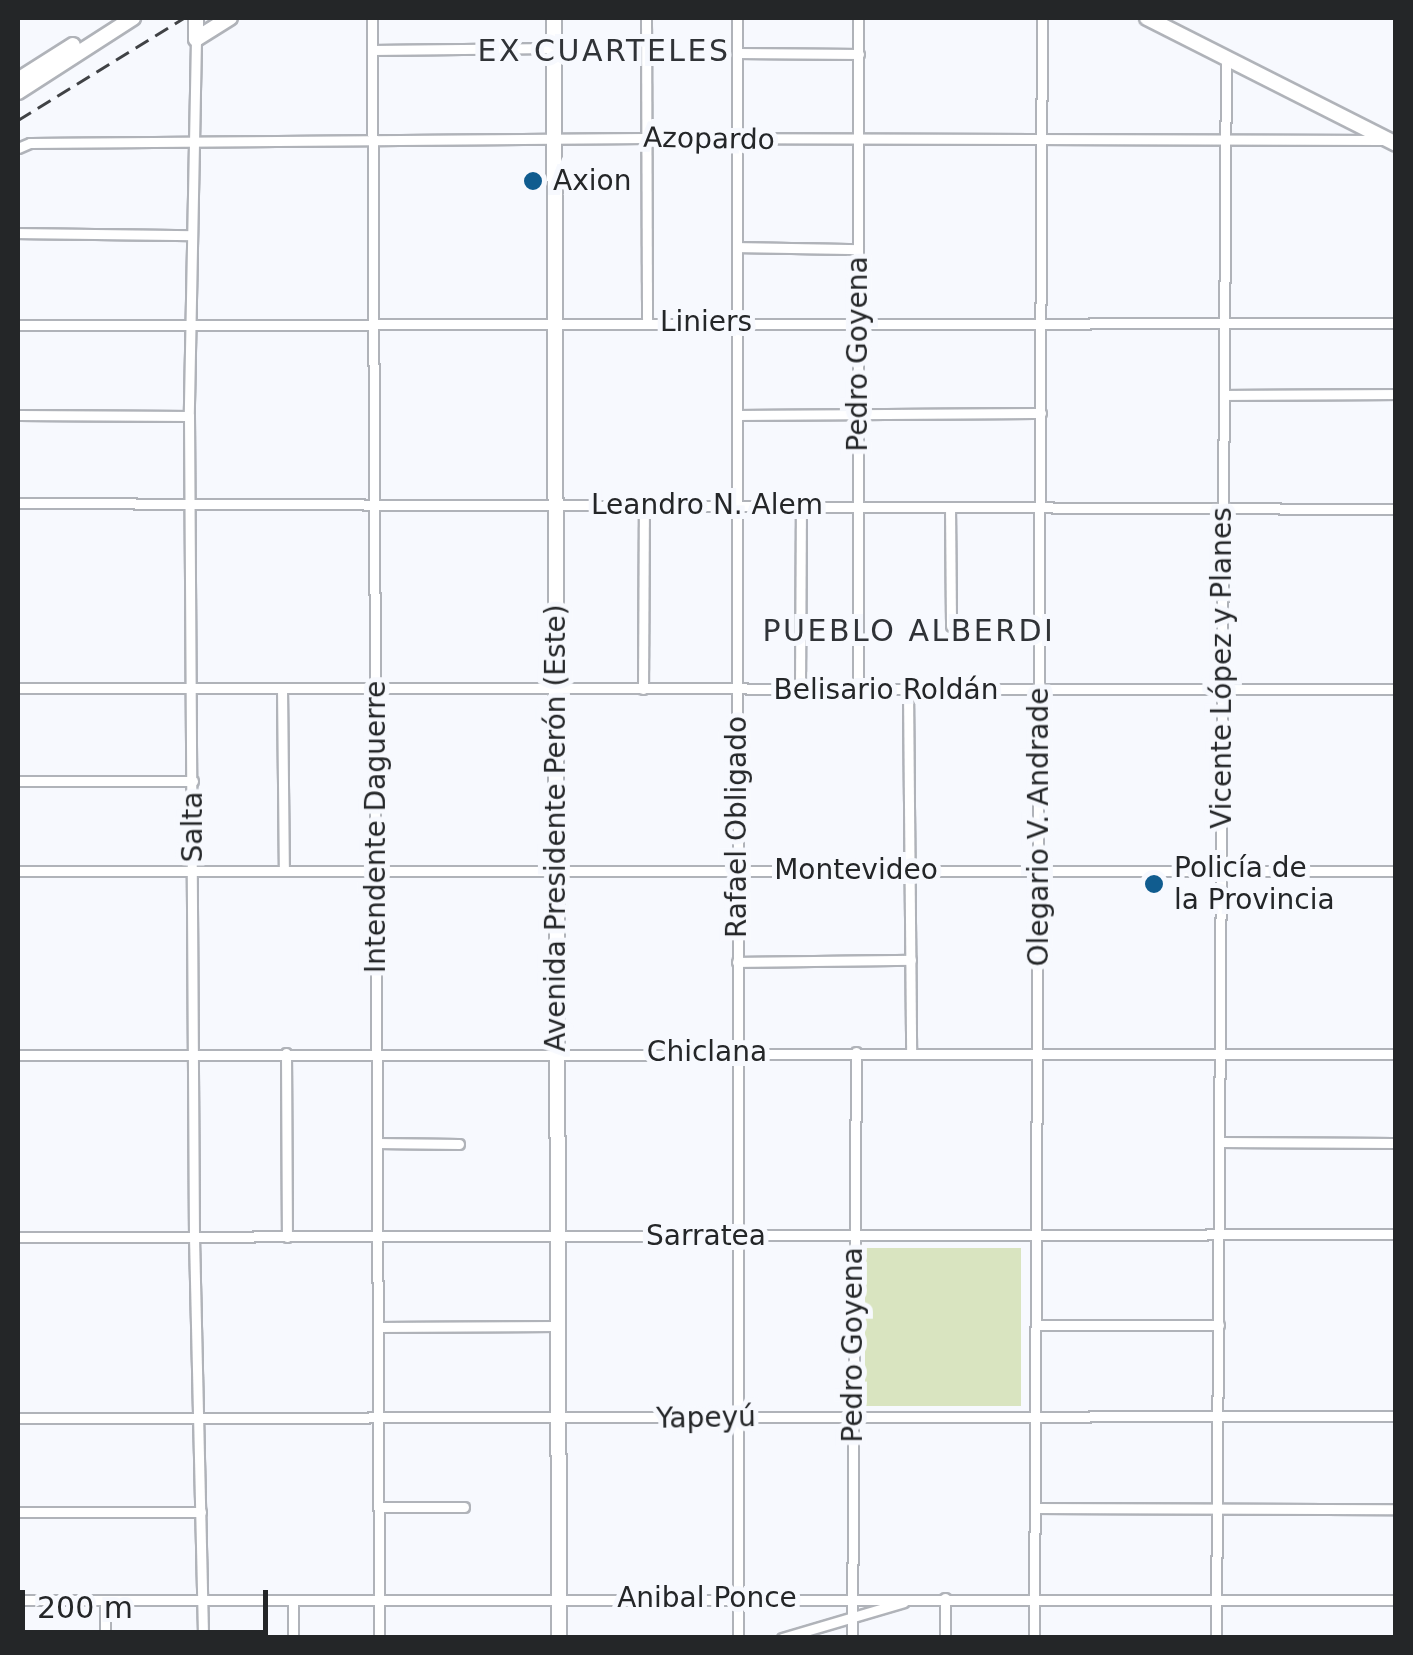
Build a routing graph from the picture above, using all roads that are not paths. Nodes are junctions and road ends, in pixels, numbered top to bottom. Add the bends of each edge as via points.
1 (115, 18) edge
2 (132, 18) edge
3 (196, 18) edge
4 (230, 18) edge
5 (372, 18) edge
6 (554, 18) edge
7 (646, 18) edge
8 (737, 18) edge
9 (858, 18) edge
10 (1042, 18) edge
11 (1147, 18) edge
12 (196, 39) junction
13 (554, 48) junction
14 (372, 50) junction
15 (737, 53) junction
16 (858, 54) junction
17 (1226, 58) junction
18 (18, 80) edge
19 (18, 92) edge
20 (646, 138) junction
21 (738, 139) junction
22 (553, 140) junction
23 (372, 141) junction
24 (858, 142) junction
25 (1044, 142) junction
26 (1226, 142) junction
27 (1391, 142) edge
28 (192, 144) junction
29 (18, 148) edge
30 (18, 233) edge
31 (191, 234) junction
32 (738, 247) junction
33 (858, 249) junction
34 (1042, 320) junction
35 (646, 321) junction
36 (858, 321) junction
37 (737, 322) junction
38 (373, 323) junction
39 (554, 323) junction
40 (1396, 323) edge
41 (1225, 324) junction
42 (18, 325) edge
43 (190, 325) junction
44 (1396, 394) edge
45 (1224, 395) junction
46 (18, 414) edge
47 (858, 414) junction
48 (1041, 414) junction
49 (737, 415) junction
50 (189, 416) junction
51 (190, 502) junction
52 (18, 503) edge
53 (374, 503) junction
54 (556, 504) junction
55 (644, 504) junction
56 (737, 505) junction
57 (802, 506) junction
58 (858, 506) junction
59 (950, 507) junction
60 (1041, 508) junction
61 (1224, 508) junction
62 (1396, 508) edge
63 (952, 626) dead end
64 (18, 688) edge
65 (193, 688) junction
66 (282, 688) junction
67 (375, 688) junction
68 (554, 688) junction
69 (643, 689) junction
70 (1040, 689) junction
71 (1222, 689) junction
72 (737, 690) junction
73 (800, 690) junction
74 (858, 690) junction
75 (908, 690) junction
76 (1396, 690) edge
77 (18, 780) edge
78 (193, 781) junction
79 (18, 870) edge
80 (556, 870) junction
81 (737, 870) junction
82 (910, 870) junction
83 (1040, 870) junction
84 (1396, 871) edge
85 (193, 872) junction
86 (284, 872) junction
87 (376, 872) junction
88 (1221, 872) junction
89 (910, 960) junction
90 (737, 962) junction
91 (557, 1051) junction
92 (377, 1052) junction
93 (737, 1052) junction
94 (856, 1052) junction
95 (912, 1052) junction
96 (1038, 1052) junction
97 (1220, 1052) junction
98 (286, 1053) junction
99 (194, 1054) junction
100 (1396, 1054) edge
101 (18, 1055) edge
102 (1220, 1142) junction
103 (377, 1143) junction
104 (1396, 1143) edge
105 (459, 1144) dead end
106 (555, 1234) junction
107 (1396, 1234) edge
108 (1219, 1235) junction
109 (287, 1236) junction
110 (378, 1236) junction
111 (737, 1236) junction
112 (853, 1236) junction
113 (1036, 1236) junction
114 (194, 1237) junction
115 (18, 1238) edge
116 (1036, 1325) junction
117 (1218, 1325) junction
118 (556, 1326) junction
119 (378, 1328) junction
120 (1218, 1416) junction
121 (1396, 1416) edge
122 (737, 1417) junction
123 (1036, 1417) junction
124 (18, 1418) edge
125 (198, 1418) junction
126 (852, 1418) junction
127 (378, 1419) junction
128 (558, 1420) junction
129 (379, 1507) junction
130 (464, 1507) dead end
131 (1035, 1508) junction
132 (1217, 1508) junction
133 (1396, 1509) edge
134 (18, 1512) edge
135 (200, 1512) junction
136 (559, 1598) junction
137 (737, 1598) junction
138 (916, 1598) junction
139 (946, 1598) junction
140 (1034, 1598) junction
141 (379, 1599) junction
142 (852, 1599) junction
143 (18, 1600) edge
144 (105, 1600) junction
145 (203, 1600) junction
146 (293, 1600) junction
147 (1217, 1600) junction
148 (1396, 1600) edge
149 (852, 1617) junction
150 (105, 1638) edge
151 (203, 1638) edge
152 (293, 1638) edge
153 (379, 1638) edge
154 (560, 1638) edge
155 (738, 1638) edge
156 (782, 1638) edge
157 (852, 1638) edge
158 (945, 1638) edge
159 (1034, 1638) edge
160 (1216, 1638) edge

1 - 18 main road
2 - 19 main road
3 - 12 main road, Salta
4 - 12 main road
5 - 14 street, Intendente Daguerre
6 - 13 main road, Avenida Presidente Perón (Este)
7 - 20 street
8 - 15 street, Rafael Obligado
9 - 16 street, Pedro Goyena
10 - 25 street, Olegario V. Andrade
11 - 17 main road
12 - 28 street, Salta
13 - 14 street
13 - 22 main road, Avenida Presidente Perón (Este)
14 - 23 street, Intendente Daguerre
15 - 16 street
15 - 21 street, Rafael Obligado
16 - 24 street, Pedro Goyena
17 - 26 street, Vicente López y Planes
17 - 27 main road
20 - 21 street, Azopardo
20 - 22 street, Azopardo
20 - 35 street
21 - 24 street, Azopardo
21 - 32 street, Rafael Obligado
22 - 23 street, Azopardo
22 - 39 main road, Avenida Presidente Perón (Este)
23 - 28 street, Azopardo
23 - 38 street, Intendente Daguerre
24 - 25 street, Azopardo
24 - 33 street, Pedro Goyena
25 - 26 street, Azopardo
25 - 34 street, Olegario V. Andrade
26 - 27 street, Azopardo
26 - 41 street, Vicente López y Planes
28 - 29 street, Azopardo
28 - 31 street, Salta
30 - 31 street
31 - 43 street, Salta
32 - 33 street
32 - 37 street, Rafael Obligado
33 - 36 street, Pedro Goyena
34 - 36 street, Liniers
34 - 41 street, Liniers
34 - 48 street, Olegario V. Andrade
35 - 37 street, Liniers
35 - 39 street, Liniers
36 - 37 street, Liniers
36 - 47 street, Pedro Goyena
37 - 49 street, Rafael Obligado
38 - 39 street, Liniers
38 - 43 street, Liniers
38 - 53 street, Intendente Daguerre
39 - 54 main road, Avenida Presidente Perón (Este)
40 - 41 street, Liniers
41 - 45 street, Vicente López y Planes
42 - 43 street, Liniers
43 - 50 street, Salta
44 - 45 street
45 - 61 street, Vicente López y Planes
46 - 50 street
47 - 48 street
47 - 49 street
47 - 58 street, Pedro Goyena
48 - 60 street, Olegario V. Andrade
49 - 56 street, Rafael Obligado
50 - 51 street, Salta
51 - 52 street, Leandro N. Alem
51 - 53 street, Leandro N. Alem
51 - 65 street, Salta
53 - 54 street, Leandro N. Alem
53 - 67 street, Intendente Daguerre
54 - 55 street, Leandro N. Alem
54 - 68 main road, Avenida Presidente Perón (Este)
55 - 56 street, Leandro N. Alem
55 - 69 street
56 - 57 street, Leandro N. Alem
56 - 72 street, Rafael Obligado
57 - 58 street, Leandro N. Alem
57 - 73 street
58 - 59 street, Leandro N. Alem
58 - 74 street, Pedro Goyena
59 - 60 street, Leandro N. Alem
59 - 63 street
60 - 61 street, Leandro N. Alem
60 - 70 street, Olegario V. Andrade
61 - 62 street, Leandro N. Alem
61 - 71 street, Vicente López y Planes
64 - 65 street, Belisario Roldán
65 - 66 street, Belisario Roldán
65 - 78 street, Salta
66 - 67 street, Belisario Roldán
66 - 86 street
67 - 68 street, Belisario Roldán
67 - 87 street, Intendente Daguerre
68 - 69 street, Belisario Roldán
68 - 80 main road, Avenida Presidente Perón (Este)
69 - 72 street, Belisario Roldán
70 - 71 street, Belisario Roldán
70 - 75 street, Belisario Roldán
70 - 83 street, Olegario V. Andrade
71 - 76 street, Belisario Roldán
71 - 88 street, Vicente López y Planes
72 - 73 street, Belisario Roldán
72 - 81 street, Rafael Obligado
73 - 74 street, Belisario Roldán
74 - 75 street, Belisario Roldán
75 - 82 street
77 - 78 street
78 - 85 street, Salta
79 - 85 street, Montevideo
80 - 81 street, Montevideo
80 - 87 street, Montevideo
80 - 91 main road, Avenida Presidente Perón (Este)
81 - 82 street, Montevideo
81 - 90 street, Rafael Obligado
82 - 83 street, Montevideo
82 - 89 street
83 - 88 street, Montevideo
83 - 96 street, Olegario V. Andrade
84 - 88 street, Montevideo
85 - 86 street, Montevideo
85 - 99 street, Salta
86 - 87 street, Montevideo
87 - 92 street, Intendente Daguerre
88 - 97 street, Vicente López y Planes
89 - 90 street
89 - 95 street
90 - 93 street, Rafael Obligado
91 - 92 street, Chiclana
91 - 93 street, Chiclana
91 - 106 main road, Avenida Presidente Perón (Este)
92 - 98 street, Chiclana
92 - 103 street, Intendente Daguerre
93 - 94 street, Chiclana
93 - 111 street, Rafael Obligado
94 - 95 street, Chiclana
94 - 112 street, Pedro Goyena
95 - 96 street, Chiclana
96 - 97 street, Chiclana
96 - 113 street, Olegario V. Andrade
97 - 100 street, Chiclana
97 - 102 street, Vicente López y Planes
98 - 99 street, Chiclana
98 - 109 street
99 - 101 street, Chiclana
99 - 114 street, Salta
102 - 104 street
102 - 108 street, Vicente López y Planes
103 - 105 street
103 - 110 street, Intendente Daguerre
106 - 110 street, Sarratea
106 - 111 street, Sarratea
106 - 118 main road, Avenida Presidente Perón (Este)
107 - 108 street, Sarratea
108 - 113 street, Sarratea
108 - 117 street, Vicente López y Planes
109 - 110 street, Sarratea
109 - 114 street, Sarratea
110 - 119 street, Intendente Daguerre
111 - 112 street, Sarratea
111 - 122 street, Rafael Obligado
112 - 113 street, Sarratea
112 - 126 street, Pedro Goyena
113 - 116 street, Olegario V. Andrade
114 - 115 street, Sarratea
114 - 125 street, Salta
116 - 117 street
116 - 123 street, Olegario V. Andrade
117 - 120 street, Vicente López y Planes
118 - 119 street
118 - 128 main road, Avenida Presidente Perón (Este)
119 - 127 street, Intendente Daguerre
120 - 121 street, Yapeyú
120 - 123 street, Yapeyú
120 - 132 street, Vicente López y Planes
122 - 126 street, Yapeyú
122 - 128 street, Yapeyú
122 - 137 street, Rafael Obligado
123 - 126 street, Yapeyú
123 - 131 street, Olegario V. Andrade
124 - 125 street, Yapeyú
125 - 127 street, Yapeyú
125 - 135 street, Salta
126 - 142 street, Pedro Goyena
127 - 128 street, Yapeyú
127 - 129 street, Intendente Daguerre
128 - 136 main road, Avenida Presidente Perón (Este)
129 - 130 street
129 - 141 street, Intendente Daguerre
131 - 132 street
131 - 140 street, Olegario V. Andrade
132 - 133 street
132 - 147 street, Vicente López y Planes
134 - 135 street
135 - 145 street, Salta
136 - 137 street, Anibal Ponce
136 - 141 street, Anibal Ponce
136 - 154 main road, Avenida Presidente Perón (Este)
137 - 142 street, Anibal Ponce
137 - 155 street, Rafael Obligado
138 - 139 street, Anibal Ponce
138 - 142 street, Anibal Ponce
138 - 149 street
139 - 140 street, Anibal Ponce
139 - 158 street
140 - 147 street, Anibal Ponce
140 - 159 street, Olegario V. Andrade
141 - 146 street, Anibal Ponce
141 - 153 street, Intendente Daguerre
142 - 149 street, Pedro Goyena
143 - 144 street, Anibal Ponce
144 - 145 street, Anibal Ponce
144 - 150 street
145 - 146 street, Anibal Ponce
145 - 151 street, Salta
146 - 152 street
147 - 148 street, Anibal Ponce
147 - 160 street, Vicente López y Planes
149 - 156 street
149 - 157 street, Pedro Goyena

